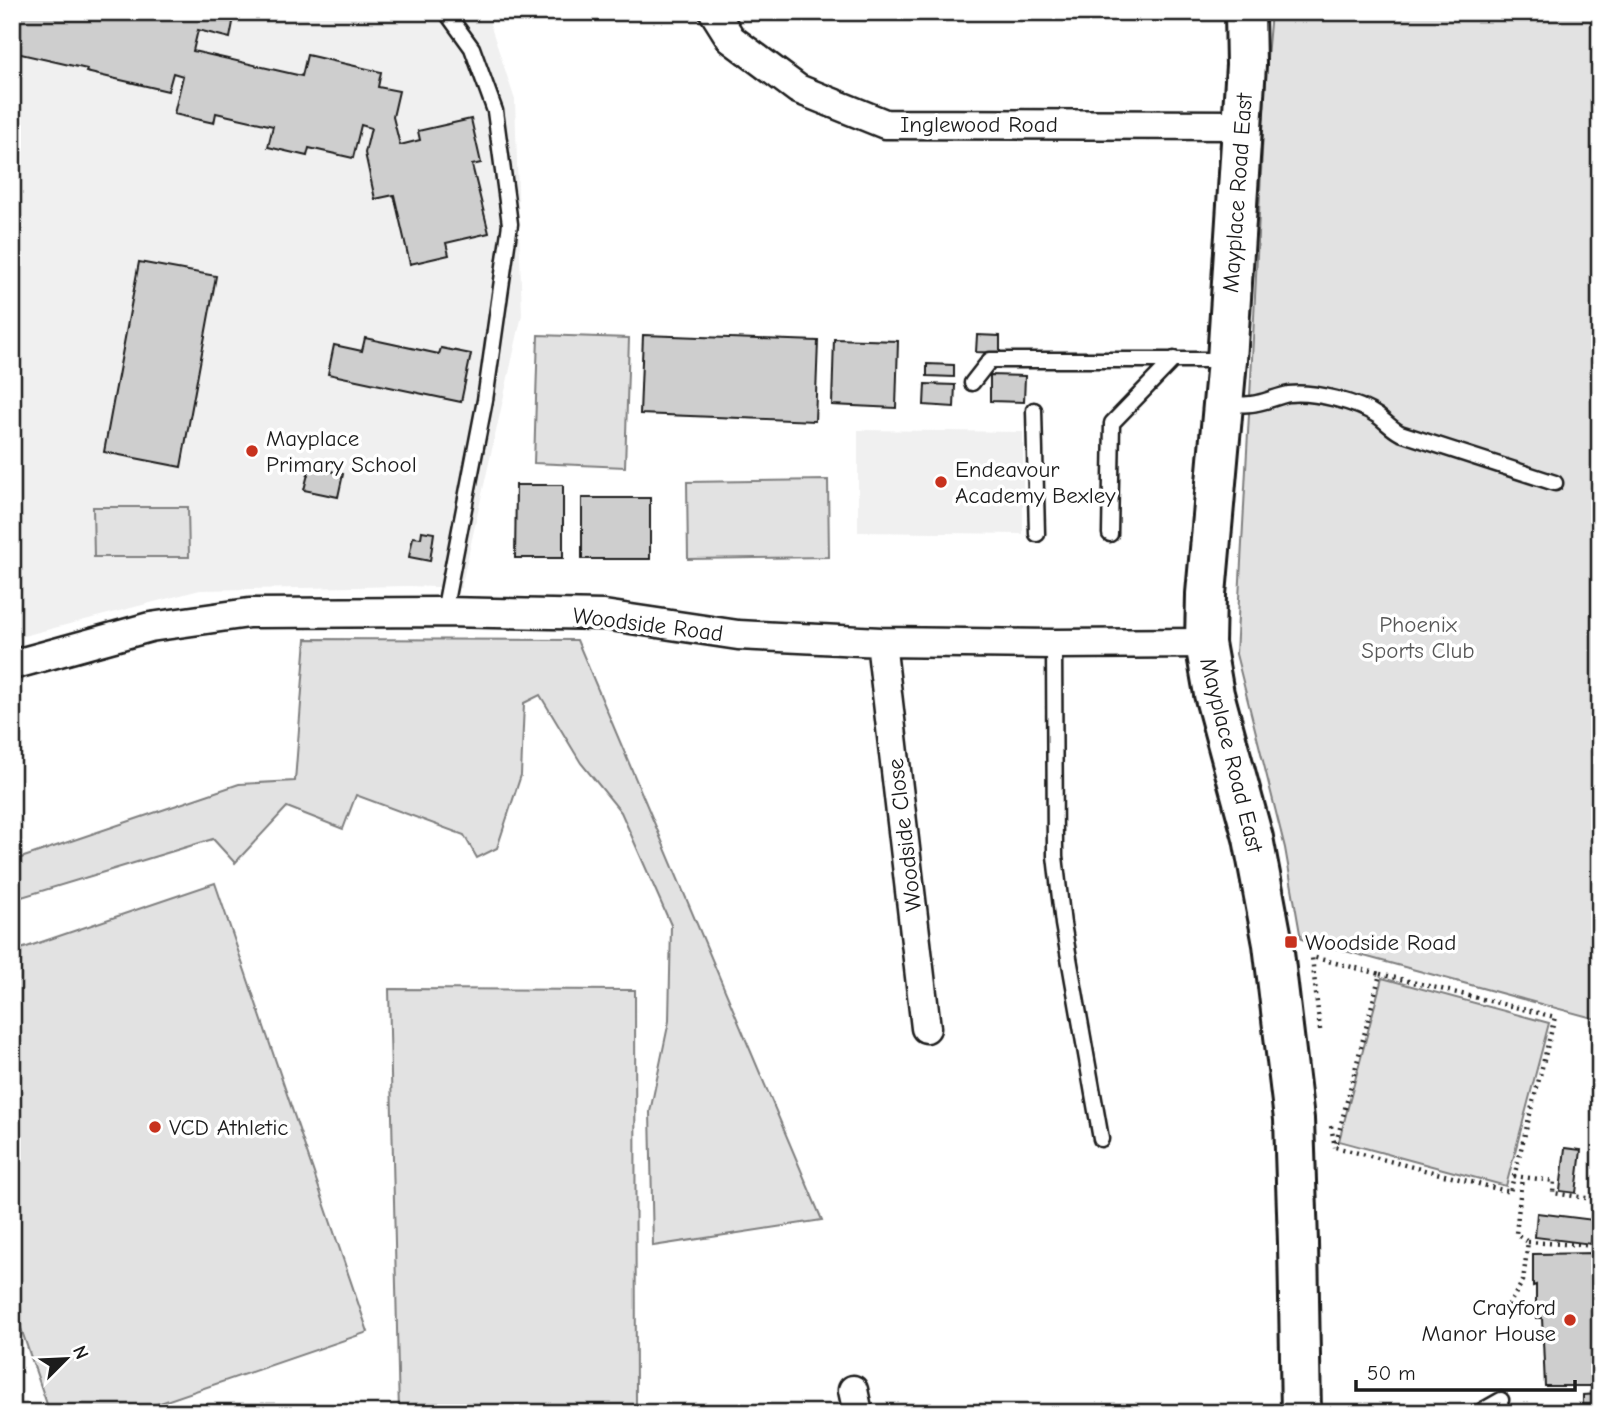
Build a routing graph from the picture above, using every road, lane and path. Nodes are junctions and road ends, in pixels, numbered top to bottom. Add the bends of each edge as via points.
1 (446, 12) edge
2 (714, 12) edge
3 (1245, 12) edge
4 (1241, 125) junction
5 (1174, 359) junction
6 (1227, 360) junction
7 (972, 383) dead end
8 (1223, 403) junction
9 (1034, 410) dead end
10 (1555, 483) dead end
11 (1037, 534) dead end
12 (1110, 534) dead end
13 (443, 612) junction
14 (881, 642) junction
15 (1205, 643) junction
16 (1054, 644) junction
17 (12, 665) edge
18 (1380, 974) junction
19 (926, 1028) dead end
20 (1321, 1036) dead end
21 (1330, 1114) dead end
22 (1101, 1139) dead end
23 (1335, 1147) junction
24 (1514, 1176) junction
25 (1522, 1177) junction
26 (1600, 1200) edge
27 (1528, 1242) junction
28 (1600, 1246) edge
29 (1501, 1318) dead end
30 (1501, 1401) dead end
31 (1301, 1413) edge
32 (1478, 1413) edge

1 - 13 lane via 472,48 495,111 510,224 485,400
2 - 4 street, Inglewood Road via 731,39 797,89 885,124
3 - 4 street, Mayplace Road East
4 - 6 street, Mayplace Road East
5 - 6 lane
5 - 7 lane via 990,360
5 - 12 lane via 1112,423
6 - 8 street, Mayplace Road East
8 - 10 lane via 1254,404 1288,394 1319,395 1362,407 1400,433
8 - 15 street, Mayplace Road East
9 - 11 lane
13 - 14 street, Woodside Road via 604,615 738,635
13 - 17 street, Woodside Road via 249,613 150,627
14 - 16 street, Woodside Road
14 - 19 street, Woodside Close
15 - 16 street, Woodside Road
15 - 31 street, Mayplace Road East via 1214,695 1253,838 1273,944 1294,1119
16 - 22 lane via 1055,856
18 - 20 path via 1312,957
18 - 23 path
18 - 24 path via 1555,1017
21 - 23 path
23 - 24 path via 1510,1192
24 - 25 path
25 - 26 path via 1554,1181 1553,1194
25 - 27 path via 1516,1234
27 - 28 path
27 - 29 path via 1523,1281
30 - 32 lane

